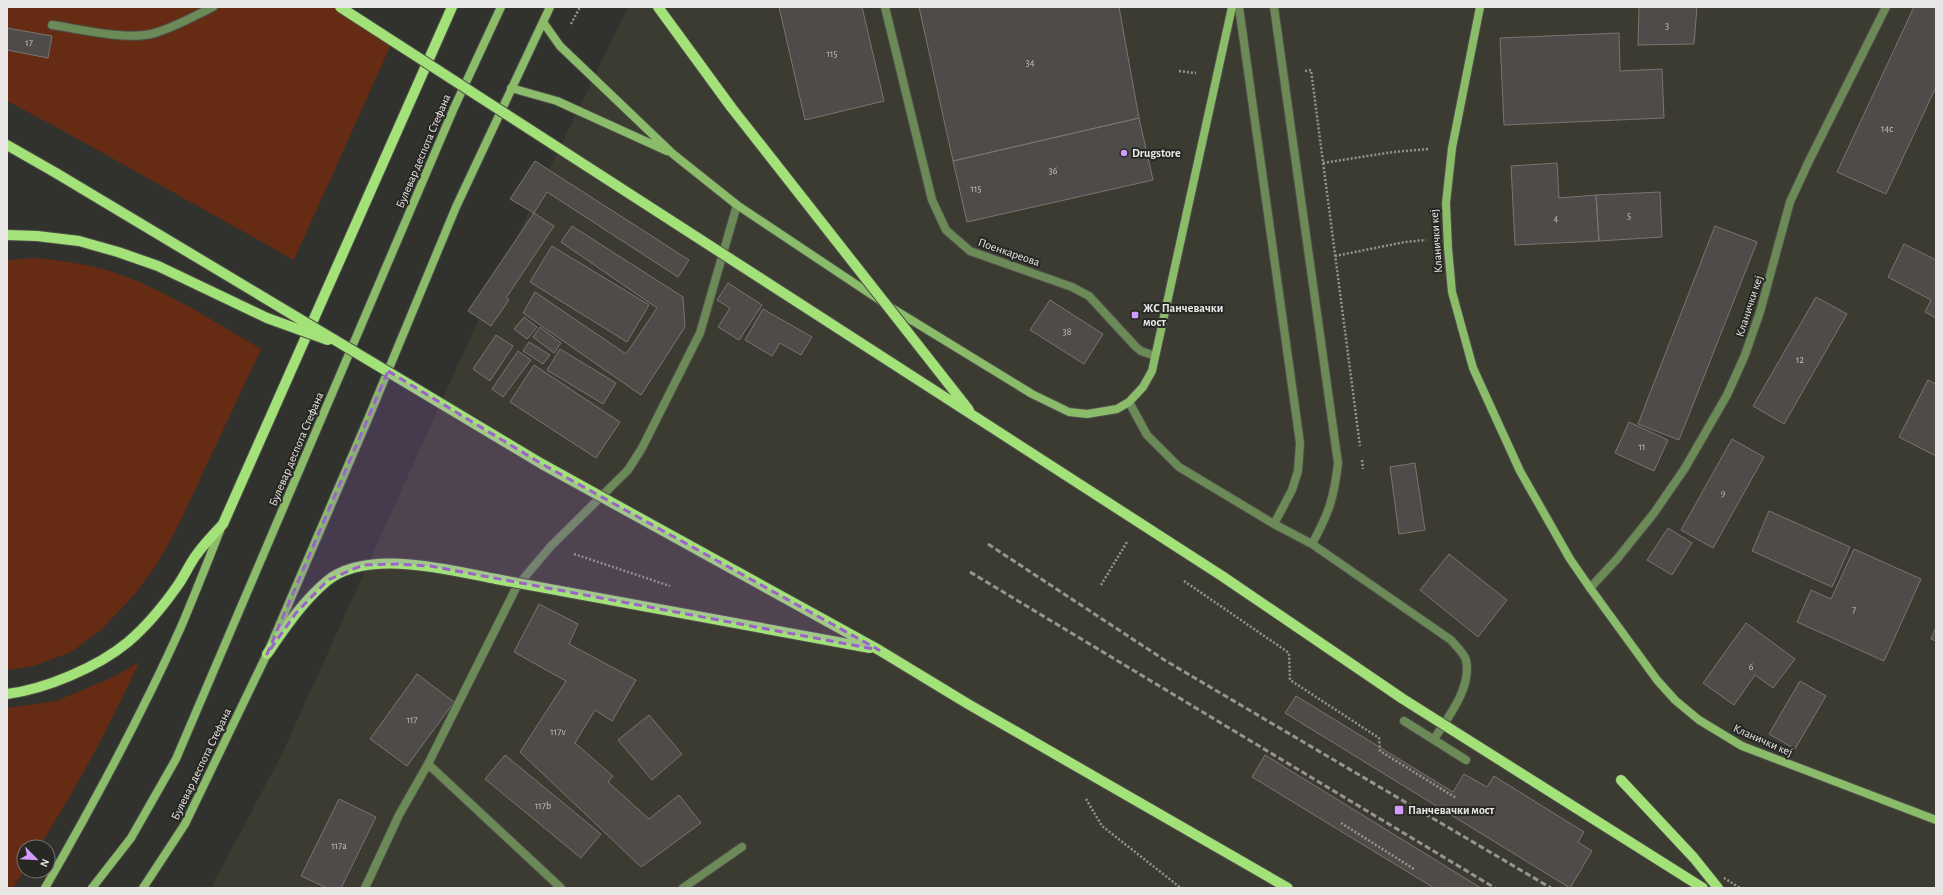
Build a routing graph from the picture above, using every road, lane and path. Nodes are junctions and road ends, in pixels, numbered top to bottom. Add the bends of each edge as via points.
1 (213, 7) edge
2 (340, 7) edge
3 (452, 7) edge
4 (501, 7) edge
5 (550, 7) edge
6 (658, 7) edge
7 (885, 7) edge
8 (1232, 7) edge
9 (1239, 7) edge
10 (1274, 7) edge
11 (1480, 7) edge
12 (1886, 7) edge
13 (543, 22) junction
14 (52, 25) dead end
15 (511, 88) junction
16 (7, 145) edge
17 (1452, 148) junction
18 (673, 154) junction
19 (1323, 163) dead end
20 (737, 205) junction
21 (7, 235) edge
22 (1447, 238) junction
23 (1335, 256) dead end
24 (349, 347) junction
25 (1155, 356) junction
26 (1130, 402) junction
27 (974, 416) junction
28 (223, 524) junction
29 (1274, 524) junction
30 (1127, 542) dead end
31 (1312, 544) junction
32 (550, 546) junction
33 (1101, 585) dead end
34 (671, 586) dead end
35 (1590, 588) junction
36 (880, 650) junction
37 (1289, 653) dead end
38 (267, 654) junction
39 (7, 694) edge
40 (1404, 721) dead end
41 (1434, 739) junction
42 (1466, 760) dead end
43 (428, 764) junction
44 (1621, 780) dead end
45 (1083, 794) dead end
46 (1456, 798) dead end
47 (1936, 820) edge
48 (1341, 823) dead end
49 (742, 847) dead end
50 (1694, 858) junction
51 (1414, 869) dead end
52 (44, 888) edge
53 (92, 888) edge
54 (143, 888) edge
55 (365, 888) edge
56 (561, 888) edge
57 (683, 888) edge
58 (1181, 888) edge
59 (1288, 888) edge
60 (1703, 888) edge
61 (1718, 888) edge
62 (1740, 888) edge

1 - 14 street via 170,28 151,34 130,36
2 - 27 main road, bridge
3 - 28 main road
4 - 53 main road, Булевар деспота Стефана via 454,108 176,759 131,838
5 - 13 main road, Булевар деспота Стефана
6 - 27 main road, bridge via 731,107
7 - 25 street, Поенкареова via 932,200 946,230 970,251 1072,287 1089,296 1136,347
8 - 25 main road
9 - 29 street via 1300,443 1298,471 1292,490
10 - 31 street via 1338,463 1335,490 1328,514
11 - 17 main road, Кланички кеј
12 - 35 street, Кланички кеј via 1790,202 1760,312 1727,395 1685,468 1654,513 1618,559
13 - 15 main road, Булевар деспота Стефана
13 - 18 main road via 560,46
15 - 18 main road via 557,101
15 - 38 main road, Булевар деспота Стефана via 456,207
16 - 24 main road, bridge
17 - 19 path via 1393,152
17 - 22 main road, Кланички кеј via 1446,203
18 - 20 main road
20 - 26 main road via 891,308 1038,397 1069,412 1087,414 1116,409
20 - 32 street via 700,333 642,448 618,481
21 - 24 main road, bridge via 79,241 118,252 158,266 267,318
22 - 23 path via 1405,242
22 - 35 main road, Кланички кеј via 1452,292 1473,368 1520,471 1570,559
24 - 36 main road, bridge via 542,464
25 - 26 main road via 1152,371
26 - 29 street via 1147,435 1179,467
27 - 60 main road, bridge via 1222,576 1403,699
28 - 39 main road via 197,554 178,585 128,642 101,660 76,672 41,687
28 - 52 main road via 181,626 135,722 86,817
29 - 31 street
30 - 33 path
31 - 41 street via 1451,640 1465,658 1467,675 1460,697
32 - 34 path
32 - 43 street via 517,586
35 - 47 main road, Кланички кеј via 1657,680 1675,700 1699,720 1742,746
36 - 38 main road, bridge via 430,566 397,564 363,565 328,580 296,613
36 - 59 main road, bridge via 968,704
37 - 46 path via 1290,680 1379,738 1380,751
38 - 54 main road, Булевар деспота Стефана via 185,824
40 - 41 street
41 - 42 street
43 - 55 street via 399,815
43 - 56 street
44 - 50 main road
45 - 58 path via 1102,826
48 - 51 path
49 - 57 street
50 - 61 main road
50 - 62 path, bridge

